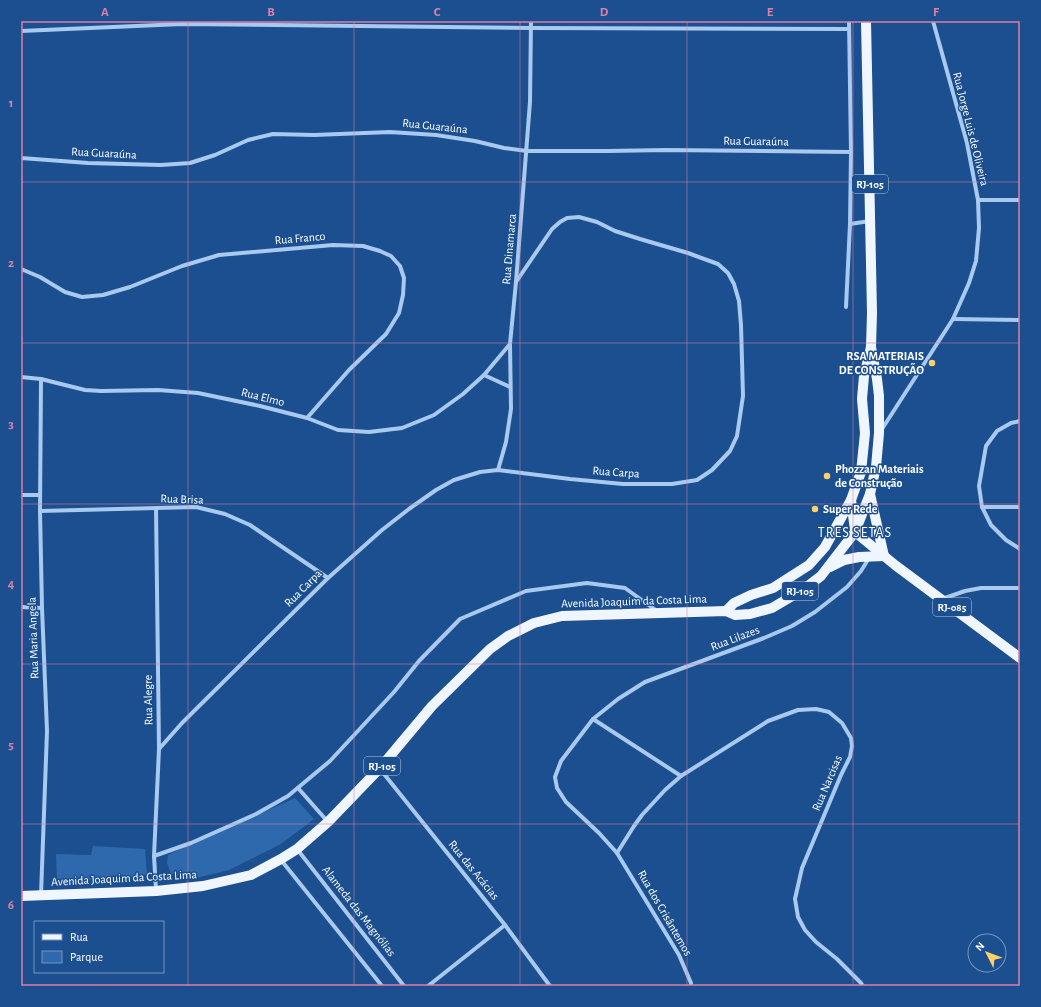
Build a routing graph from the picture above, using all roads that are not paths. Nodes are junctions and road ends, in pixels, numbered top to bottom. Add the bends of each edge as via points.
1 (530, 21) edge
2 (849, 21) edge
3 (866, 21) edge
4 (933, 21) edge
5 (531, 28) junction
6 (848, 29) junction
7 (21, 31) edge
8 (527, 151) junction
9 (850, 152) junction
10 (21, 158) edge
11 (978, 200) junction
12 (1020, 200) edge
13 (870, 220) junction
14 (850, 224) junction
15 (21, 269) edge
16 (516, 282) junction
17 (846, 307) dead end
18 (953, 319) junction
19 (1020, 320) edge
20 (510, 344) junction
21 (871, 347) junction
22 (484, 375) junction
23 (21, 377) edge
24 (41, 379) junction
25 (510, 388) junction
26 (307, 418) junction
27 (1020, 421) edge
28 (879, 433) junction
29 (498, 470) junction
30 (870, 494) junction
31 (21, 495) edge
32 (40, 495) junction
33 (852, 500) junction
34 (982, 507) junction
35 (1020, 507) edge
36 (156, 508) junction
37 (40, 511) junction
38 (855, 532) junction
39 (825, 547) junction
40 (1020, 548) edge
41 (884, 556) junction
42 (870, 557) junction
43 (829, 567) junction
44 (328, 578) junction
45 (1020, 588) edge
46 (941, 599) junction
47 (21, 608) edge
48 (42, 608) junction
49 (726, 611) junction
50 (659, 612) junction
51 (1020, 658) edge
52 (593, 719) junction
53 (159, 749) junction
54 (380, 768) junction
55 (681, 776) junction
56 (298, 788) junction
57 (328, 822) junction
58 (297, 849) junction
59 (616, 853) junction
60 (154, 856) junction
61 (281, 860) junction
62 (156, 891) junction
63 (41, 895) junction
64 (21, 896) edge
65 (505, 925) junction
66 (382, 986) edge
67 (404, 986) edge
68 (428, 986) edge
69 (550, 986) edge
70 (691, 986) edge
71 (862, 986) edge

1 - 5 street, Rua Dinamarca
2 - 6 street
3 - 13 main road, Avenida Joaquim da Costa Lima / RJ-105
4 - 11 street, Rua Jorge Luis de Oliveira via 967,143
5 - 6 street
5 - 7 street via 182,24
5 - 8 street, Rua Dinamarca
6 - 9 street
8 - 9 street, Rua Guaraúna
8 - 10 street, Rua Guaraúna via 475,140 390,132 273,134 248,140 190,163 88,163
8 - 16 street, Rua Dinamarca
9 - 14 street
11 - 12 street
11 - 18 street, Rua Jorge Luis de Oliveira via 976,261
13 - 14 street
13 - 21 main road, Avenida Joaquim da Costa Lima / RJ-105
14 - 17 street
15 - 26 street, Rua Franco via 65,292 82,297 103,295 130,287 220,254 333,245 363,246 391,256 400,266 404,278 399,313 386,334 349,370
16 - 20 street, Rua Dinamarca
16 - 29 street, Rua Carpa via 552,229 567,218 579,217 597,222 615,231 718,264 728,273 739,301 743,396 737,436 730,451 712,470 697,480 672,484 623,484
18 - 19 street
18 - 28 street, Rua Jorge Luis de Oliveira
20 - 22 street, Rua Elmo
20 - 25 street, Rua Dinamarca
21 - 28 main road, Avenida Joaquim da Costa Lima / RJ-105 via 879,396
21 - 33 main road, Avenida Joaquim da Costa Lima / RJ-105 via 862,399 865,433 861,472
22 - 25 street
22 - 26 street, Rua Elmo via 434,415 402,428 369,432 338,430
23 - 24 street, Rua Elmo
24 - 26 street, Rua Elmo via 85,390 198,393
24 - 32 street, Rua Maria Angela
25 - 29 street, Rua Dinamarca via 511,409
27 - 34 street via 997,431 986,446 979,486
28 - 30 main road, Avenida Joaquim da Costa Lima / RJ-105
29 - 44 street, Rua Carpa via 480,472 454,480 436,490 382,530
30 - 38 main road, Avenida Joaquim da Costa Lima / RJ-105
30 - 41 main road
31 - 32 street
32 - 37 street, Rua Maria Angela
33 - 38 main road
33 - 39 main road, Avenida Joaquim da Costa Lima / RJ-105
34 - 35 street
34 - 40 street via 991,525 1006,540
36 - 37 street, Rua Brisa
36 - 44 street, Rua Brisa via 196,507 225,514 250,525
36 - 53 street, Rua Alegre
37 - 48 street, Rua Maria Angela
38 - 39 main road
38 - 41 main road, RJ-085
38 - 43 main road, Avenida Joaquim da Costa Lima / RJ-105
39 - 49 main road, Avenida Joaquim da Costa Lima / RJ-105 via 809,565 773,588 734,603
41 - 42 main road
41 - 46 main road, RJ-085
42 - 43 main road via 844,560
42 - 52 street, Rua Lilazes via 847,587 792,626 645,682
43 - 49 main road, Avenida Joaquim da Costa Lima / RJ-105 via 804,589 772,608 735,615
44 - 53 street, Rua Carpa
45 - 46 street via 965,590
46 - 51 main road, RJ-085
47 - 48 street
48 - 63 street, Rua Maria Angela via 47,731
49 - 50 main road, Avenida Joaquim da Costa Lima / RJ-105
50 - 54 main road, Avenida Joaquim da Costa Lima / RJ-105 via 562,616 534,623 508,636 432,706
50 - 56 street via 625,588 588,583 526,591 460,619 330,761
52 - 55 street
52 - 59 street, Rua Lilazes via 561,761 555,776 557,788 566,802
53 - 60 street, Rua Alegre
54 - 57 main road, Avenida Joaquim da Costa Lima / RJ-105
54 - 65 street, Rua das Acácias
55 - 59 street, Rua Narcisas via 642,815
55 - 71 street, Rua Narcisas via 768,721 798,710 816,709 829,712 842,723 851,738 850,757 802,868 795,899 798,917 805,930
56 - 57 street
56 - 60 street via 256,814
57 - 58 main road, Avenida Joaquim da Costa Lima / RJ-105
58 - 61 main road, Avenida Joaquim da Costa Lima / RJ-105
58 - 67 street, Alameda das Magnólias
59 - 70 street, Rua dos Crisântemos via 679,955
60 - 62 street, Rua Alegre
61 - 62 main road, Avenida Joaquim da Costa Lima / RJ-105 via 250,875 203,886
61 - 66 street
62 - 63 main road, Avenida Joaquim da Costa Lima / RJ-105
63 - 64 main road, Avenida Joaquim da Costa Lima / RJ-105
65 - 68 street
65 - 69 street, Rua das Acácias

